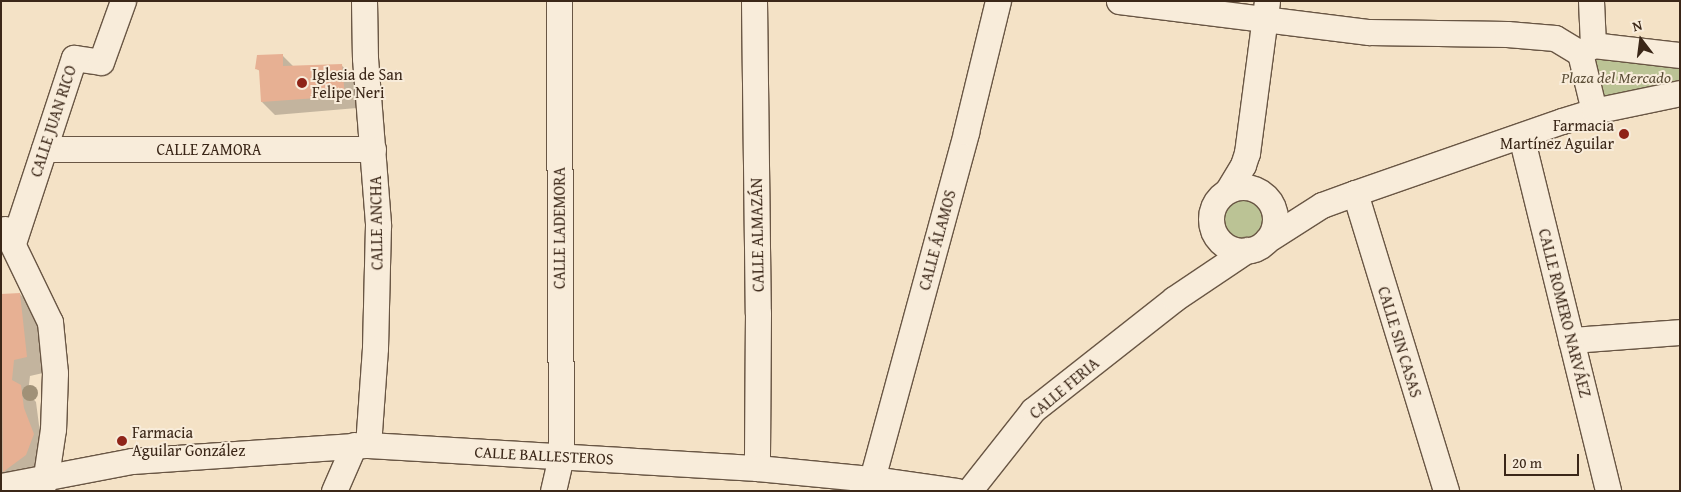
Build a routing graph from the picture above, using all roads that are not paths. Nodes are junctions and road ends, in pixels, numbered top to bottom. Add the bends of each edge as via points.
1 (124, 1) edge
2 (364, 1) edge
3 (559, 1) edge
4 (754, 1) edge
5 (998, 1) edge
6 (1118, 1) edge
7 (1592, 1) edge
8 (1265, 10) edge
9 (1587, 49) junction
10 (1680, 55) edge
11 (1680, 93) edge
12 (1594, 111) junction
13 (1521, 136) junction
14 (44, 149) junction
15 (373, 149) junction
16 (1247, 153) junction
17 (1228, 190) junction
18 (1355, 193) junction
19 (1263, 196) junction
20 (1322, 205) junction
21 (7, 232) edge
22 (1215, 234) junction
23 (1257, 245) junction
24 (1174, 299) junction
25 (1680, 332) edge
26 (1571, 340) junction
27 (361, 445) junction
28 (561, 455) junction
29 (757, 468) junction
30 (872, 479) junction
31 (43, 484) edge
32 (1, 486) edge
33 (334, 491) edge
34 (554, 491) edge
35 (956, 491) edge
36 (969, 491) edge
37 (1446, 491) edge
38 (1608, 491) edge

1 - 14 street, CALLE JUAN RICO via 101,62 74,58
2 - 15 street, CALLE ANCHA
3 - 28 street, CALLE LADEMORA
4 - 29 street, CALLE ALMAZÁN
5 - 30 street, CALLE ÁLAMOS
6 - 8 street
7 - 9 street
8 - 9 street via 1368,32 1507,34 1555,38
8 - 16 street
9 - 10 street
9 - 12 street
11 - 12 street
12 - 13 street
13 - 18 street
13 - 26 street, CALLE ROMERO NARVÁEZ
14 - 15 street, CALLE ZAMORA
14 - 21 street, CALLE JUAN RICO
15 - 27 street, CALLE ANCHA via 378,225 375,348
16 - 17 street
16 - 19 street via 1250,175
17 - 19 street via 1240,187
17 - 22 street via 1214,205 1211,215
18 - 20 street
18 - 37 street, CALLE SIN CASAS
19 - 20 street via 1286,209
19 - 23 street via 1275,222
20 - 23 street
21 - 31 street via 50,322 55,374 53,429
22 - 23 street via 1228,247
22 - 24 street, CALLE FERIA via 1214,248 1201,269
23 - 24 street, CALLE FERIA
24 - 36 street, CALLE FERIA via 1033,410
25 - 26 street
26 - 38 street, CALLE ROMERO NARVÁEZ
27 - 28 street, CALLE BALLESTEROS
27 - 31 street, CALLE BALLESTEROS via 132,462
27 - 33 street, CALLE ANCHA
28 - 29 street, CALLE BALLESTEROS
28 - 34 street, CALLE LADEMORA
29 - 30 street, CALLE BALLESTEROS
30 - 35 street, CALLE BALLESTEROS
31 - 32 street, CALLE BALLESTEROS

